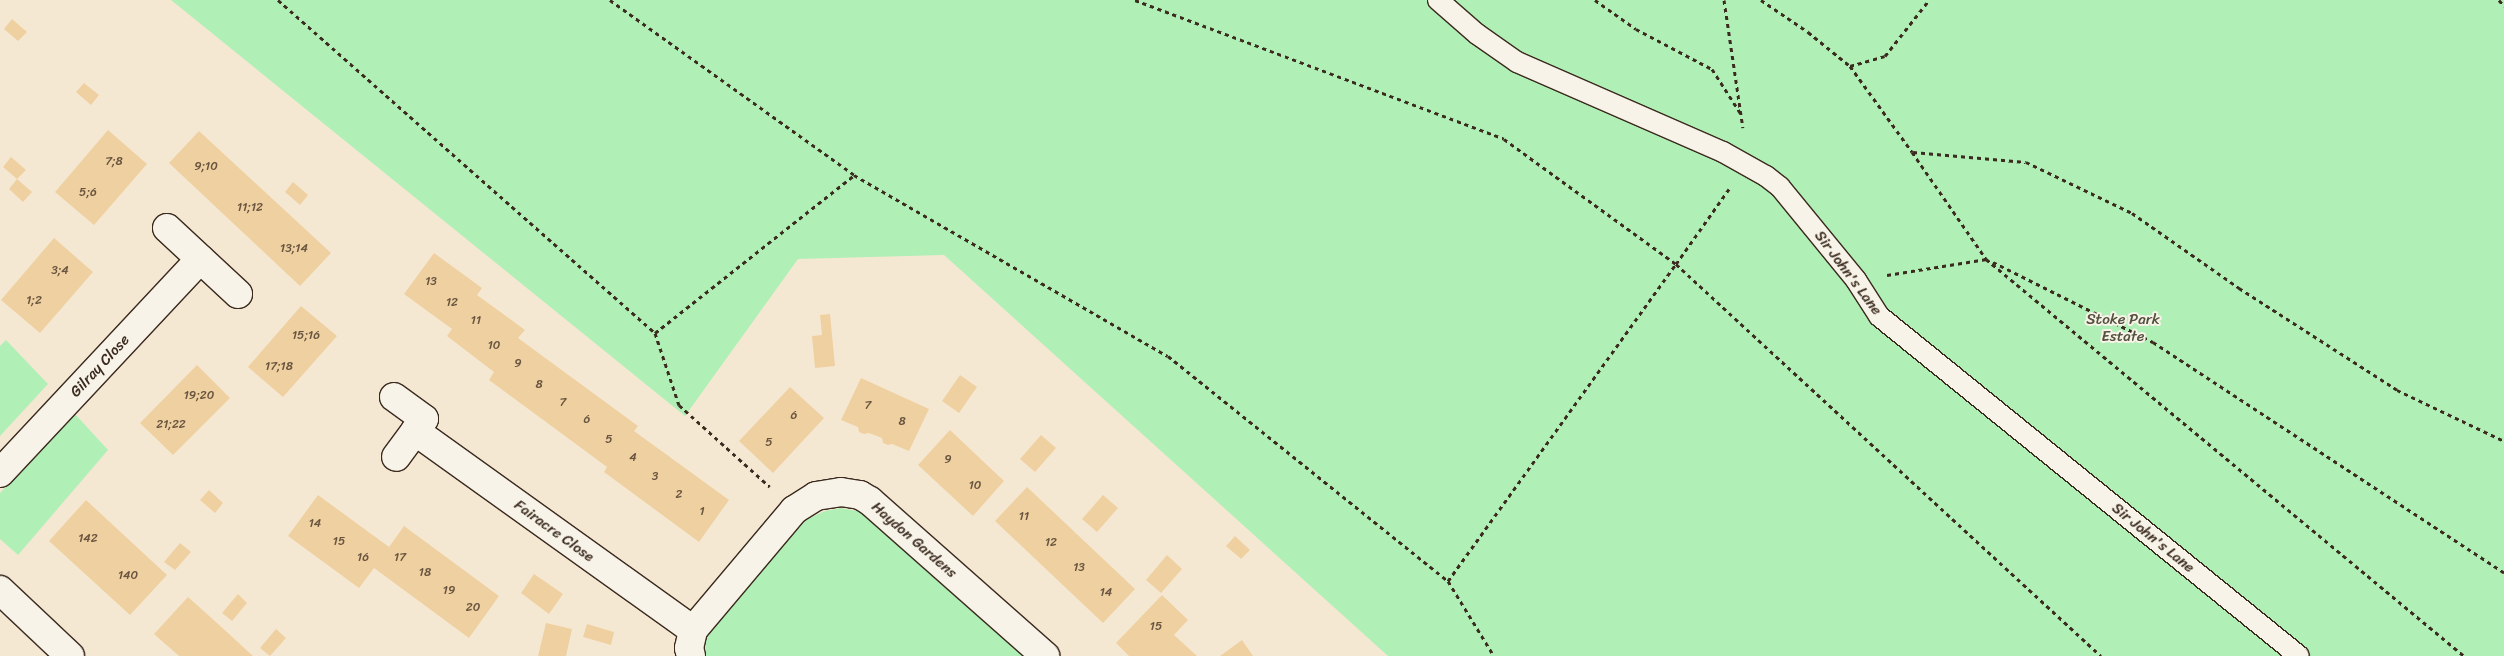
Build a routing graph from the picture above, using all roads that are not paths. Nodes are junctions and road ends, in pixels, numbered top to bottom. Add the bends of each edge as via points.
1 (1438, 0) edge
2 (167, 228) dead end
3 (200, 259) junction
4 (238, 294) dead end
5 (394, 397) dead end
6 (415, 431) junction
7 (396, 457) dead end
8 (0, 473) edge
9 (0, 590) edge
10 (692, 643) edge
11 (70, 656) edge
12 (1045, 656) edge
13 (2299, 656) edge

1 - 13 lane, Sir John's Lane via 1476,34 1517,62 1746,164 1780,187 1856,280 1879,316
2 - 3 street
3 - 4 street
3 - 8 street, Gilray Close
5 - 6 street via 424,419
6 - 7 street
6 - 10 street, Fairacre Close
9 - 11 street
10 - 12 street, Haydon Gardens via 794,510 816,496 849,492 870,501

